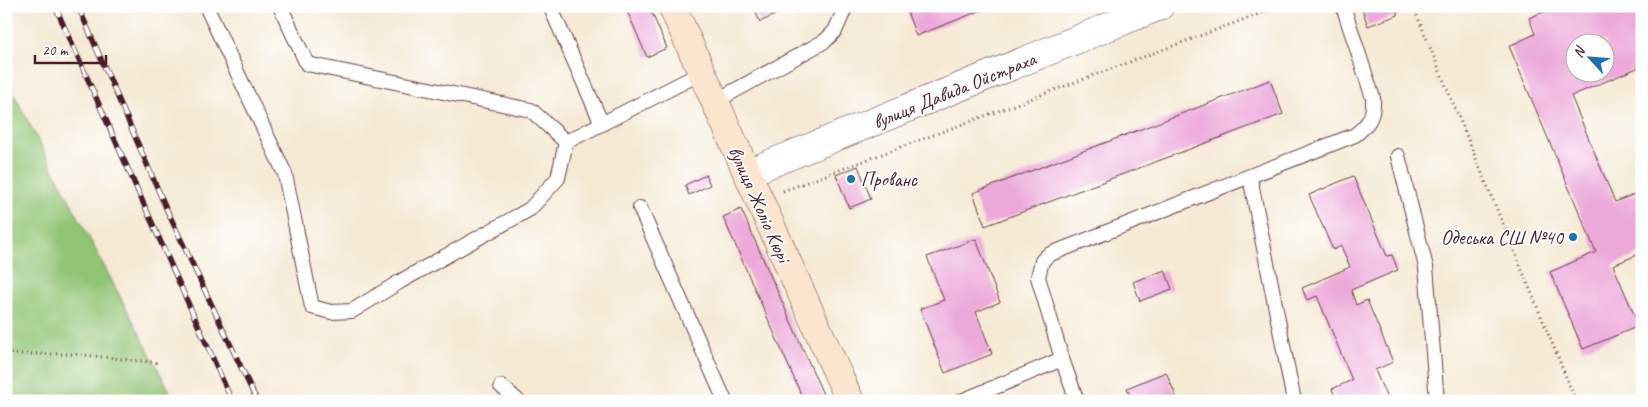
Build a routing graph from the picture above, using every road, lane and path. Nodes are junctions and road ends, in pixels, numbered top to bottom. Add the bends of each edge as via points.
1 (206, 6) edge
2 (280, 6) edge
3 (550, 6) edge
4 (672, 6) edge
5 (846, 6) edge
6 (1160, 6) edge
7 (1280, 6) edge
8 (1343, 6) edge
9 (1413, 6) edge
10 (701, 73) junction
11 (714, 102) junction
12 (602, 124) junction
13 (566, 142) junction
14 (1398, 156) dead end
15 (747, 173) junction
16 (1250, 178) junction
17 (758, 200) junction
18 (640, 208) dead end
19 (6, 354) edge
20 (1062, 359) junction
21 (160, 363) dead end
22 (501, 386) dead end
23 (518, 401) edge
24 (725, 401) edge
25 (850, 401) edge
26 (962, 401) edge
27 (1077, 401) edge
28 (1294, 401) edge
29 (1437, 401) edge
30 (1576, 401) edge

1 - 13 lane via 285,174 312,307 331,312 352,311 530,209 558,178
2 - 13 lane via 307,64 531,110
3 - 12 lane
4 - 10 street, вулиця Жоліо Кюрі
5 - 11 lane via 835,31 826,41
6 - 15 street, вулиця Давида Ойстраха
7 - 17 path
8 - 16 lane via 1373,98 1371,119 1355,135
9 - 30 path
10 - 11 street, вулиця Жоліо Кюрі
10 - 12 lane
11 - 15 street, вулиця Жоліо Кюрі
12 - 13 lane
14 - 29 lane via 1426,267
15 - 17 street, вулиця Жоліо Кюрі
16 - 20 lane via 1048,255 1042,261 1038,277
16 - 28 lane
17 - 25 street, вулиця Жоліо Кюрі
18 - 24 lane
19 - 21 path via 74,354
20 - 26 lane
20 - 27 lane
22 - 23 lane

